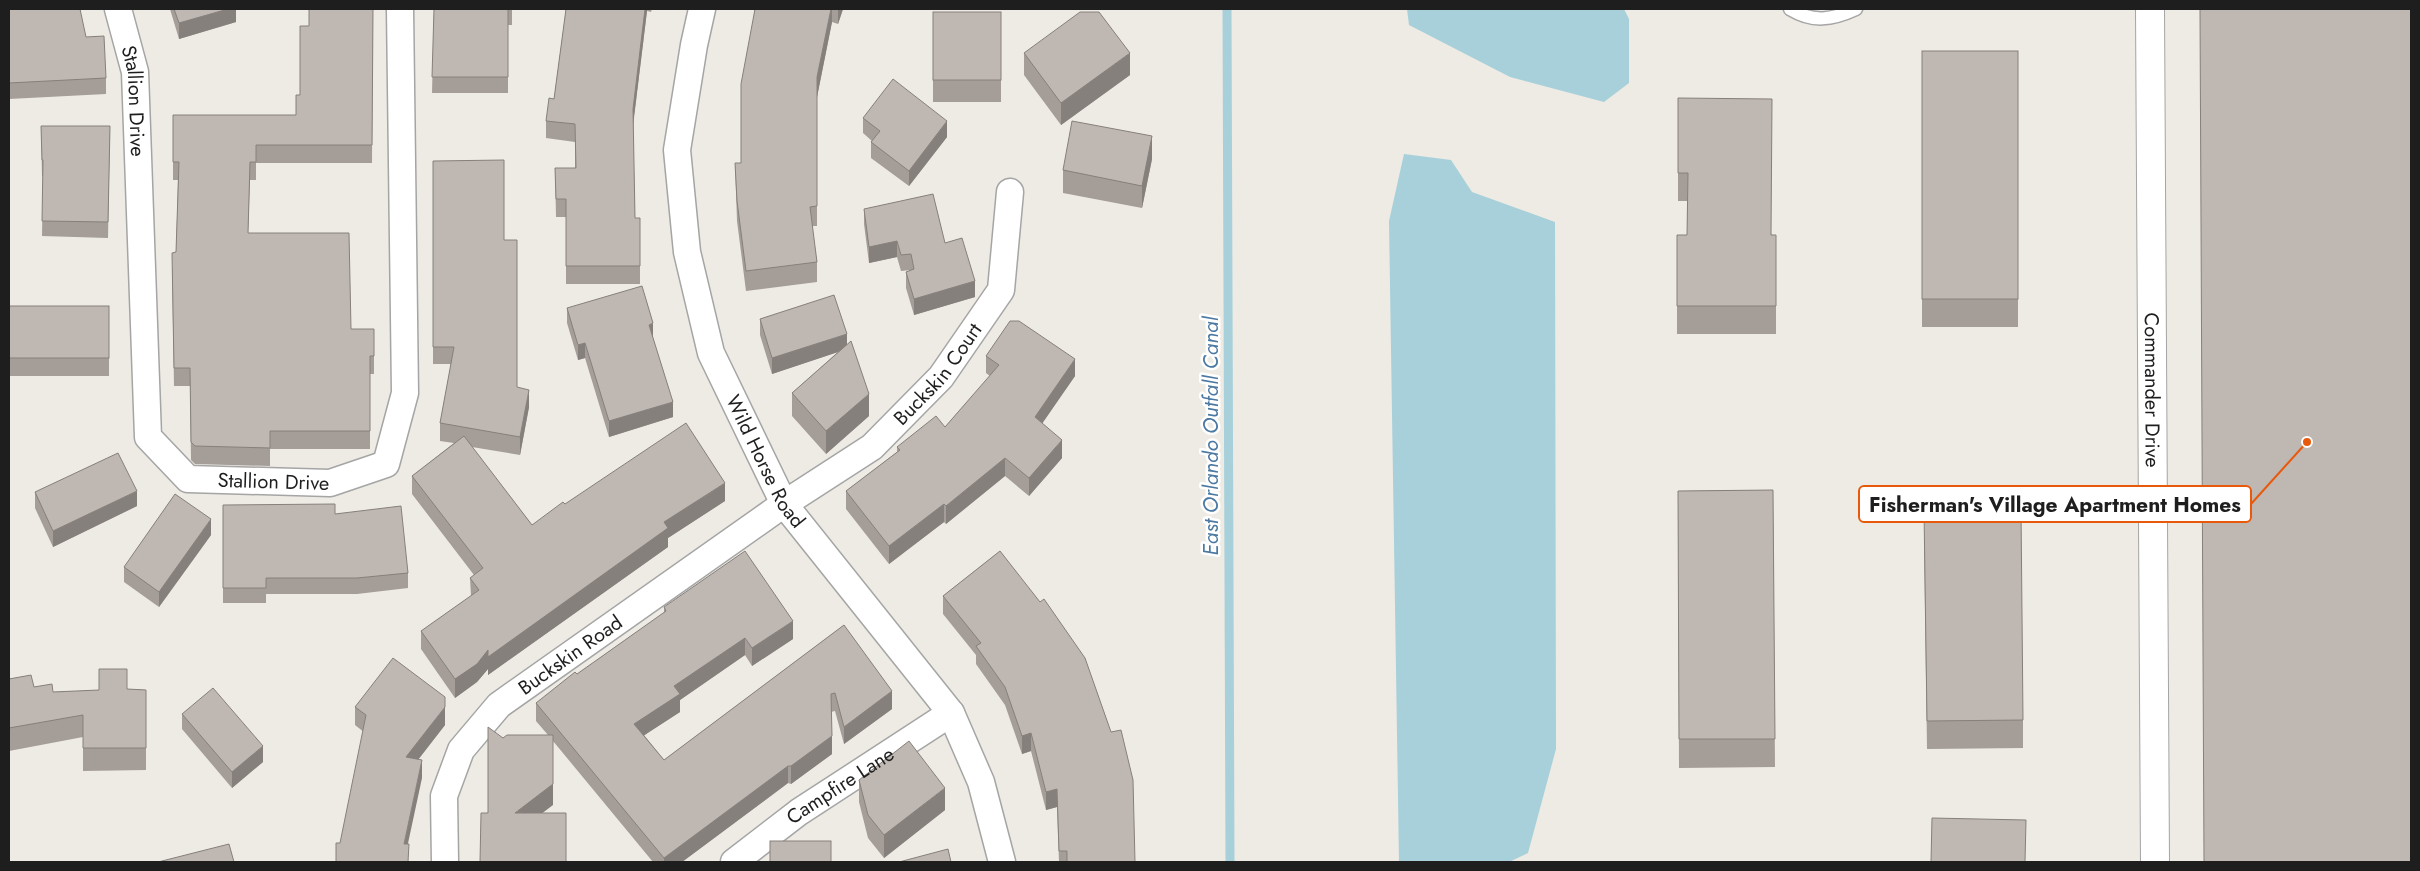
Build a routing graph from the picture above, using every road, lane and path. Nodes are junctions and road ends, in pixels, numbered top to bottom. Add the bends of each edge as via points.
1 (118, 9) edge
2 (400, 9) edge
3 (702, 9) edge
4 (1790, 9) edge
5 (1856, 9) edge
6 (2150, 9) edge
7 (1010, 192) dead end
8 (784, 504) junction
9 (950, 713) junction
10 (445, 862) edge
11 (734, 862) edge
12 (1002, 862) edge
13 (2155, 862) edge

1 - 2 street, Stallion Drive via 135,72 148,437 188,479 330,483 386,464 405,393
3 - 8 street, Wild Horse Road via 677,150 687,252 711,353
4 - 5 lane via 1800,15 1820,19 1839,17
6 - 13 street, Commander Drive
7 - 8 street, Buckskin Court via 1001,290 941,377 872,447
8 - 9 street, Wild Horse Road
8 - 10 street, Buckskin Road via 499,705 461,750 444,796
9 - 11 street, Campfire Lane via 799,812
9 - 12 street, Wild Horse Road via 981,782

